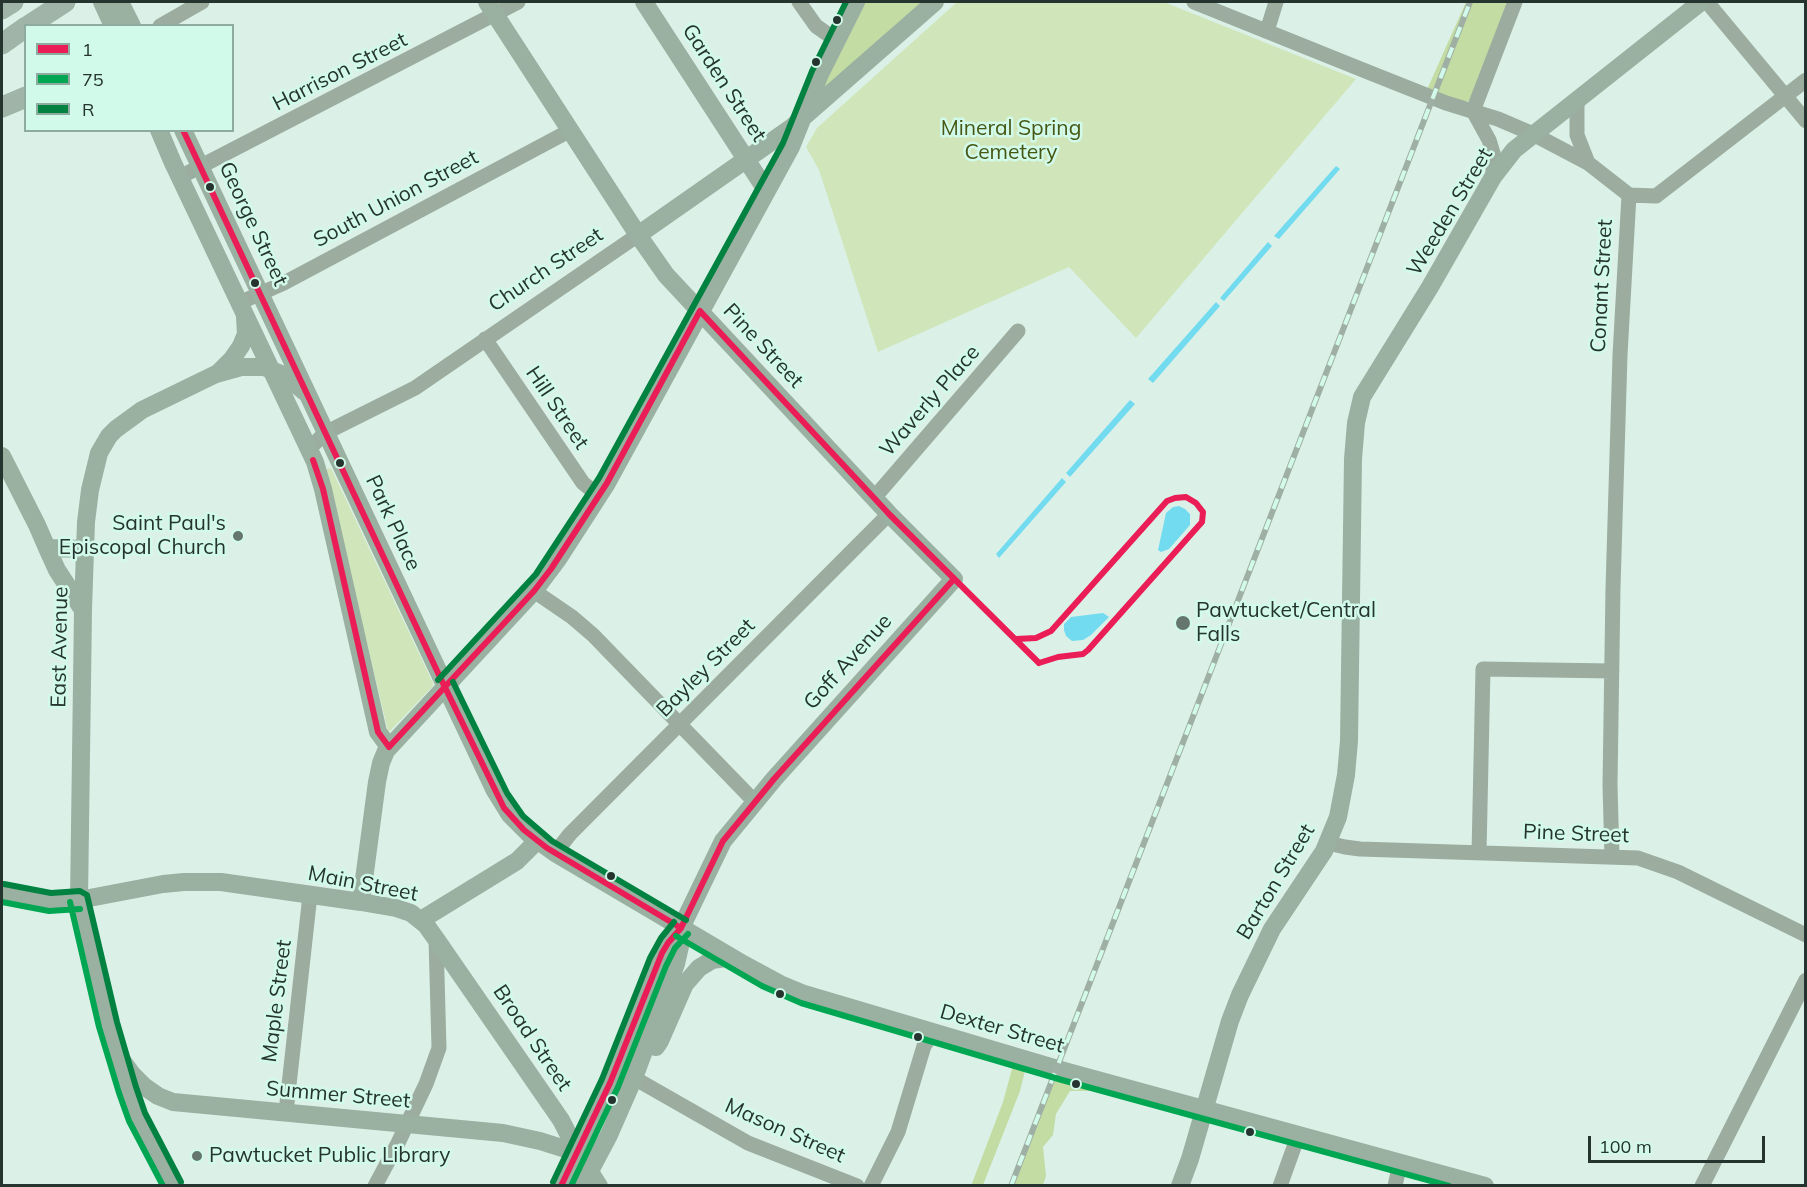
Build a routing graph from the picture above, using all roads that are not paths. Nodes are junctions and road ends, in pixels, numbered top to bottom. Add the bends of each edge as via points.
1 (13, 2) edge
2 (64, 2) edge
3 (202, 2) edge
4 (518, 2) edge
5 (644, 2) edge
6 (799, 2) edge
7 (856, 2) edge
8 (935, 2) edge
9 (1194, 2) edge
10 (1276, 2) edge
11 (1515, 2) edge
12 (1701, 2) edge
13 (1707, 2) edge
14 (491, 8) edge
15 (2, 9) edge
16 (113, 10) edge
17 (30, 24) edge
18 (130, 24) edge
19 (164, 24) edge
20 (24, 28) edge
21 (1267, 31) junction
22 (836, 40) junction
23 (2, 44) edge
24 (1806, 80) edge
25 (1785, 96) junction
26 (24, 99) edge
27 (1577, 100) junction
28 (2, 107) edge
29 (1473, 111) junction
30 (803, 117) junction
31 (1806, 121) edge
32 (571, 130) junction
33 (160, 132) edge
34 (184, 132) edge
35 (1533, 134) junction
36 (746, 159) junction
37 (1588, 163) junction
38 (201, 167) junction
39 (180, 177) junction
40 (1493, 177) junction
41 (766, 190) junction
42 (1629, 195) junction
43 (638, 235) junction
44 (263, 299) junction
45 (242, 307) junction
46 (700, 311) junction
47 (1018, 331) dead end
48 (485, 339) junction
49 (271, 369) junction
50 (216, 374) junction
51 (309, 395) junction
52 (1359, 410) joint
53 (326, 433) junction
54 (309, 449) junction
55 (2, 456) edge
56 (599, 496) junction
57 (874, 498) junction
58 (889, 514) junction
59 (47, 548) junction
60 (85, 549) junction
61 (954, 579) joint
62 (534, 591) junction
63 (83, 610) junction
64 (1612, 671) junction
65 (445, 686) junction
66 (680, 724) junction
67 (389, 747) junction
68 (755, 802) junction
69 (537, 841) junction
70 (1328, 843) junction
71 (555, 853) junction
72 (1479, 853) junction
73 (1612, 857) junction
74 (2, 893) edge
75 (310, 895) junction
76 (79, 900) junction
77 (361, 902) junction
78 (421, 920) junction
79 (681, 928) junction
80 (1806, 935) edge
81 (436, 939) junction
82 (731, 957) junction
83 (1806, 980) edge
84 (933, 1033) junction
85 (116, 1048) junction
86 (634, 1078) junction
87 (173, 1102) junction
88 (553, 1109) junction
89 (1204, 1110) junction
90 (286, 1112) junction
91 (408, 1124) junction
92 (1298, 1136) junction
93 (528, 1138) junction
94 (151, 1142) junction
95 (578, 1153) junction
96 (1400, 1163) junction
97 (591, 1181) edge
98 (173, 1185) edge
99 (375, 1185) edge
100 (561, 1185) edge
101 (856, 1185) edge
102 (871, 1185) edge
103 (1180, 1185) edge
104 (1281, 1185) edge
105 (1395, 1185) edge
106 (1485, 1185) edge
107 (1702, 1185) edge

1 - 15 highway
2 - 17 highway
3 - 19 street
4 - 14 street, Harrison Street
5 - 36 main road, Garden Street
6 - 22 street via 816,26
7 - 22 main road
8 - 30 main road, Church Street
9 - 21 street, Conant Street
10 - 21 street
11 - 29 street
12 - 27 main road, Weeden Street
13 - 25 street
14 - 32 main road, Pine Street
14 - 38 street, Harrison Street
16 - 18 main road
20 - 23 highway
21 - 29 street, Conant Street
22 - 30 main road
24 - 25 street
25 - 31 street
25 - 42 street via 1656,196
26 - 28 highway
27 - 35 main road, Weeden Street
27 - 37 street via 1577,135
29 - 35 street, Conant Street
29 - 40 street via 1493,153
30 - 36 main road, Church Street
30 - 41 main road
32 - 43 main road, Pine Street
32 - 44 street, South Union Street
33 - 39 main road
34 - 38 main road, George Street
35 - 37 street, Conant Street
35 - 40 main road, Weeden Street via 1514,150
36 - 41 main road, Garden Street
36 - 43 main road, Church Street
37 - 42 street, Conant Street
38 - 39 street, Harrison Street
38 - 44 main road, George Street
39 - 45 main road
40 - 52 main road, Weeden Street via 1366,388
41 - 46 main road
42 - 64 street, Conant Street via 1619,376
43 - 46 main road, Pine Street via 666,275
43 - 48 street, Church Street
44 - 45 street, South Union Street
44 - 51 main road, Park Place
45 - 49 main road
45 - 50 main road via 246,328 241,346
46 - 56 main road
46 - 57 main road, Pine Street
47 - 57 street, Waverly Place
48 - 53 street, Church Street via 415,388
48 - 56 street, Hill Street via 583,483
49 - 50 main road, East Avenue via 241,367
49 - 51 main road
49 - 54 main road
50 - 60 main road, East Avenue via 142,410 109,436 92,478
51 - 53 main road, Park Place
52 - 70 main road, Barton Street via 1353,459 1346,775
53 - 54 street, Church Street
53 - 65 main road, Park Place
54 - 67 main road via 320,480 378,732
55 - 59 main road
56 - 62 main road
57 - 58 main road, Pine Street
58 - 61 main road, Pine Street
58 - 66 street, Bayley Street
59 - 60 main road
59 - 63 main road
60 - 63 main road, East Avenue
61 - 68 main road, Goff Avenue
62 - 65 main road
62 - 66 street via 593,635
63 - 76 main road, East Avenue
64 - 72 street via 1483,669
64 - 73 street, Conant Street
65 - 67 main road
65 - 69 main road via 499,798 516,822
66 - 68 street
66 - 71 street, Bayley Street
67 - 77 main road via 378,772
68 - 79 main road, Goff Avenue via 718,851
69 - 71 main road, Dexter Street
69 - 78 main road, Main Street via 517,861
70 - 72 street, Pine Street via 1360,849
70 - 89 main road, Barton Street via 1272,929 1245,982
71 - 79 main road, Dexter Street
72 - 73 street, Pine Street
73 - 80 street, Pine Street via 1638,858 1678,872
74 - 76 main road, Main Street via 50,902
75 - 76 main road, Main Street via 221,882 183,882
75 - 77 main road, Main Street
75 - 90 street, Maple Street
76 - 85 main road, East Avenue
77 - 78 main road, Main Street via 404,910
78 - 81 main road, Broad Street
79 - 82 main road, Dexter Street
79 - 86 main road, Goff Avenue via 676,964
79 - 95 main road, Goff Avenue via 658,962
81 - 88 main road, Broad Street
81 - 91 street via 439,1048
82 - 84 main road, Dexter Street via 804,994
82 - 86 main road via 712,960 686,984 660,1041
83 - 107 street
84 - 89 main road, Dexter Street
84 - 102 street via 924,1046 898,1132
85 - 87 main road, Summer Street via 126,1067 145,1087
85 - 94 main road via 137,1117
86 - 97 main road, Goff Avenue
86 - 101 street, Mason Street via 748,1143
87 - 90 main road, Summer Street
87 - 94 main road via 151,1112
88 - 93 main road via 547,1125
88 - 95 main road, Broad Street
89 - 92 main road, Dexter Street
89 - 103 main road, Barton Street
90 - 91 main road, Summer Street
91 - 93 main road, Summer Street
91 - 99 street
92 - 96 main road, Dexter Street
92 - 104 street
93 - 95 main road, Summer Street
94 - 98 main road
95 - 97 main road, Broad Street
95 - 100 main road, Goff Avenue
96 - 105 street
96 - 106 main road, Dexter Street

